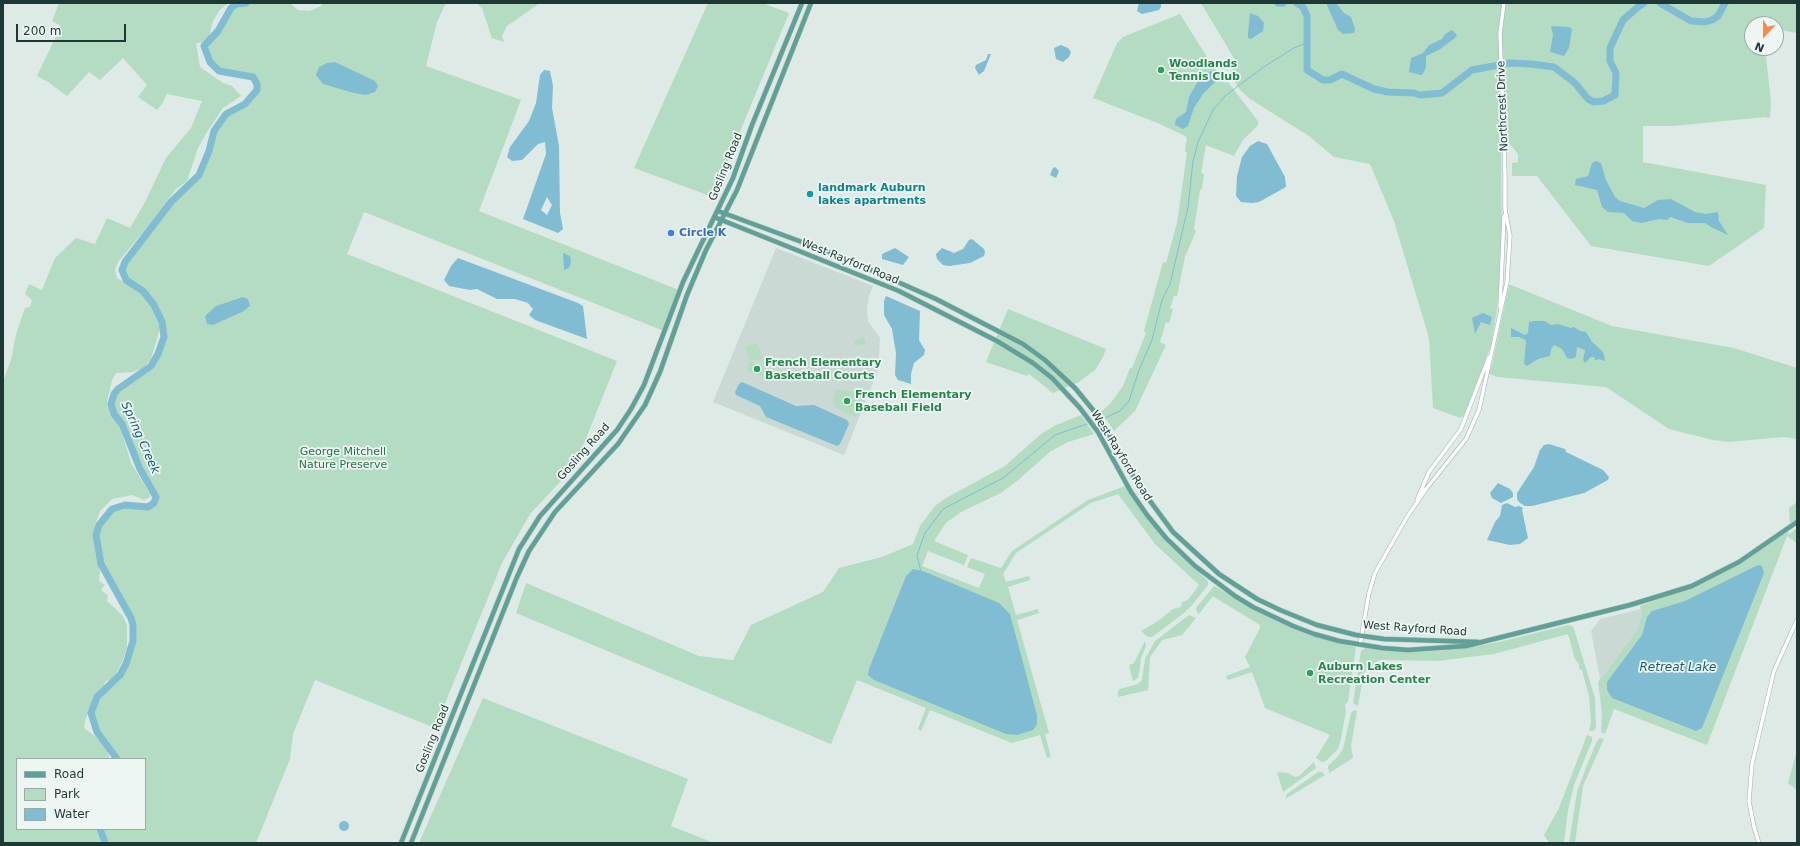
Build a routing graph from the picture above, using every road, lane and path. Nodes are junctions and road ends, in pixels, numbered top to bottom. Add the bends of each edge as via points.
1 (802, 3) edge
2 (811, 3) edge
3 (1504, 3) edge
4 (1505, 209) junction
5 (718, 211) junction
6 (726, 213) junction
7 (714, 217) junction
8 (722, 220) junction
9 (1499, 318) junction
10 (981, 321) junction
11 (976, 330) junction
12 (1493, 346) junction
13 (1414, 507) junction
14 (1797, 522) edge
15 (1797, 620) edge
16 (1361, 636) junction
17 (1486, 642) junction
18 (1360, 645) junction
19 (400, 843) edge
20 (411, 843) edge
21 (1759, 843) edge

1 - 5 main road, Gosling Road
2 - 6 main road, Gosling Road
3 - 4 street, Northcrest Drive via 1500,51
4 - 9 street, Northcrest Drive
4 - 9 street, Northcrest Drive via 1510,236 1509,258 1506,289
5 - 6 main road, West Rayford Road
5 - 7 main road, Gosling Road
6 - 8 main road, Gosling Road
6 - 10 main road, West Rayford Road via 870,268
7 - 8 main road, West Rayford Road
7 - 19 main road, Gosling Road via 683,282 652,367 631,409 610,440 540,516 519,549
8 - 11 main road, West Rayford Road via 898,291
8 - 20 main road, Gosling Road via 701,262 660,372 640,413 612,452 555,512 524,562
9 - 12 street, Northcrest Drive
10 - 11 main road
10 - 16 main road, West Rayford Road via 1029,348 1075,388 1101,421 1155,509 1173,532 1204,561 1240,588 1280,610 1317,625
11 - 18 main road, West Rayford Road via 1033,363 1065,391 1091,423 1147,515 1195,566 1235,596 1276,619 1314,634
12 - 13 street, Northcrest Drive via 1461,429 1429,472
12 - 13 street, Northcrest Drive via 1480,405 1468,436
13 - 16 street, Northcrest Drive via 1375,573
14 - 17 main road, West Rayford Road via 1739,562 1692,586 1630,605
15 - 21 street via 1774,671 1752,764 1749,801
16 - 17 main road, West Rayford Road
16 - 18 street, Northcrest Drive
17 - 18 main road, West Rayford Road via 1408,650

